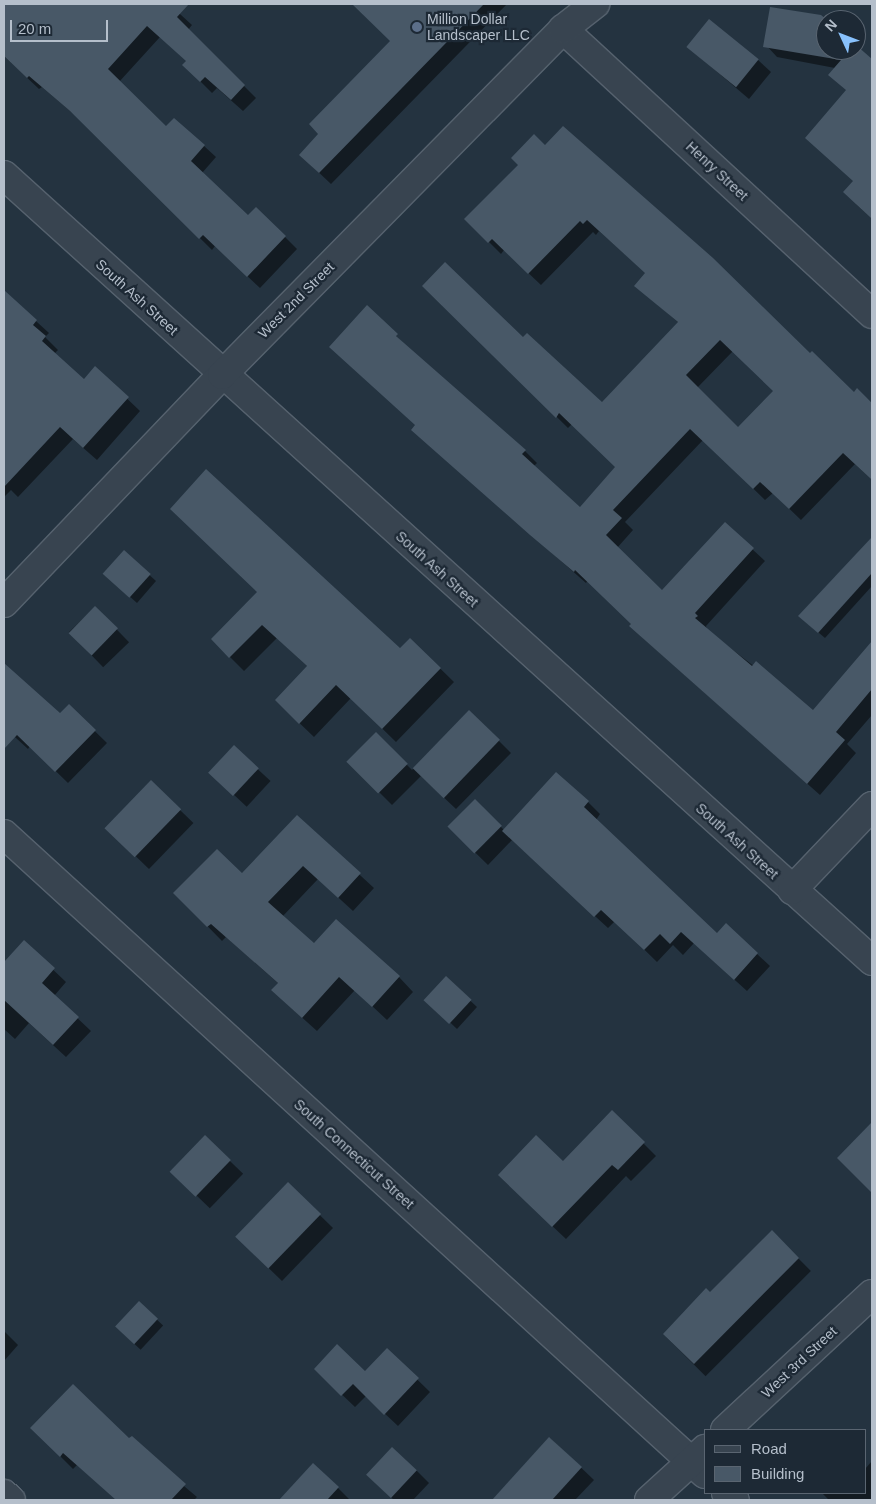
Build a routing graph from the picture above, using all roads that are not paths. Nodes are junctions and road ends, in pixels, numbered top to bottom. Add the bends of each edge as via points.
1 (595, 4) edge
2 (563, 29) junction
3 (4, 175) edge
4 (872, 314) edge
5 (222, 375) junction
6 (4, 603) edge
7 (872, 806) edge
8 (4, 834) edge
9 (792, 890) junction
10 (872, 961) edge
11 (872, 1294) edge
12 (726, 1429) edge
13 (700, 1462) edge
14 (4, 1494) edge
15 (11, 1500) edge
16 (649, 1500) edge

1 - 2 street, West 2nd Street
2 - 4 street, Henry Street
2 - 5 street, West 2nd Street
3 - 5 street, South Ash Street
5 - 6 street, West 2nd Street
5 - 9 street, South Ash Street
7 - 9 street
8 - 13 street, South Connecticut Street
9 - 10 street, South Ash Street
11 - 12 street, West 3rd Street
13 - 16 street
14 - 15 street

